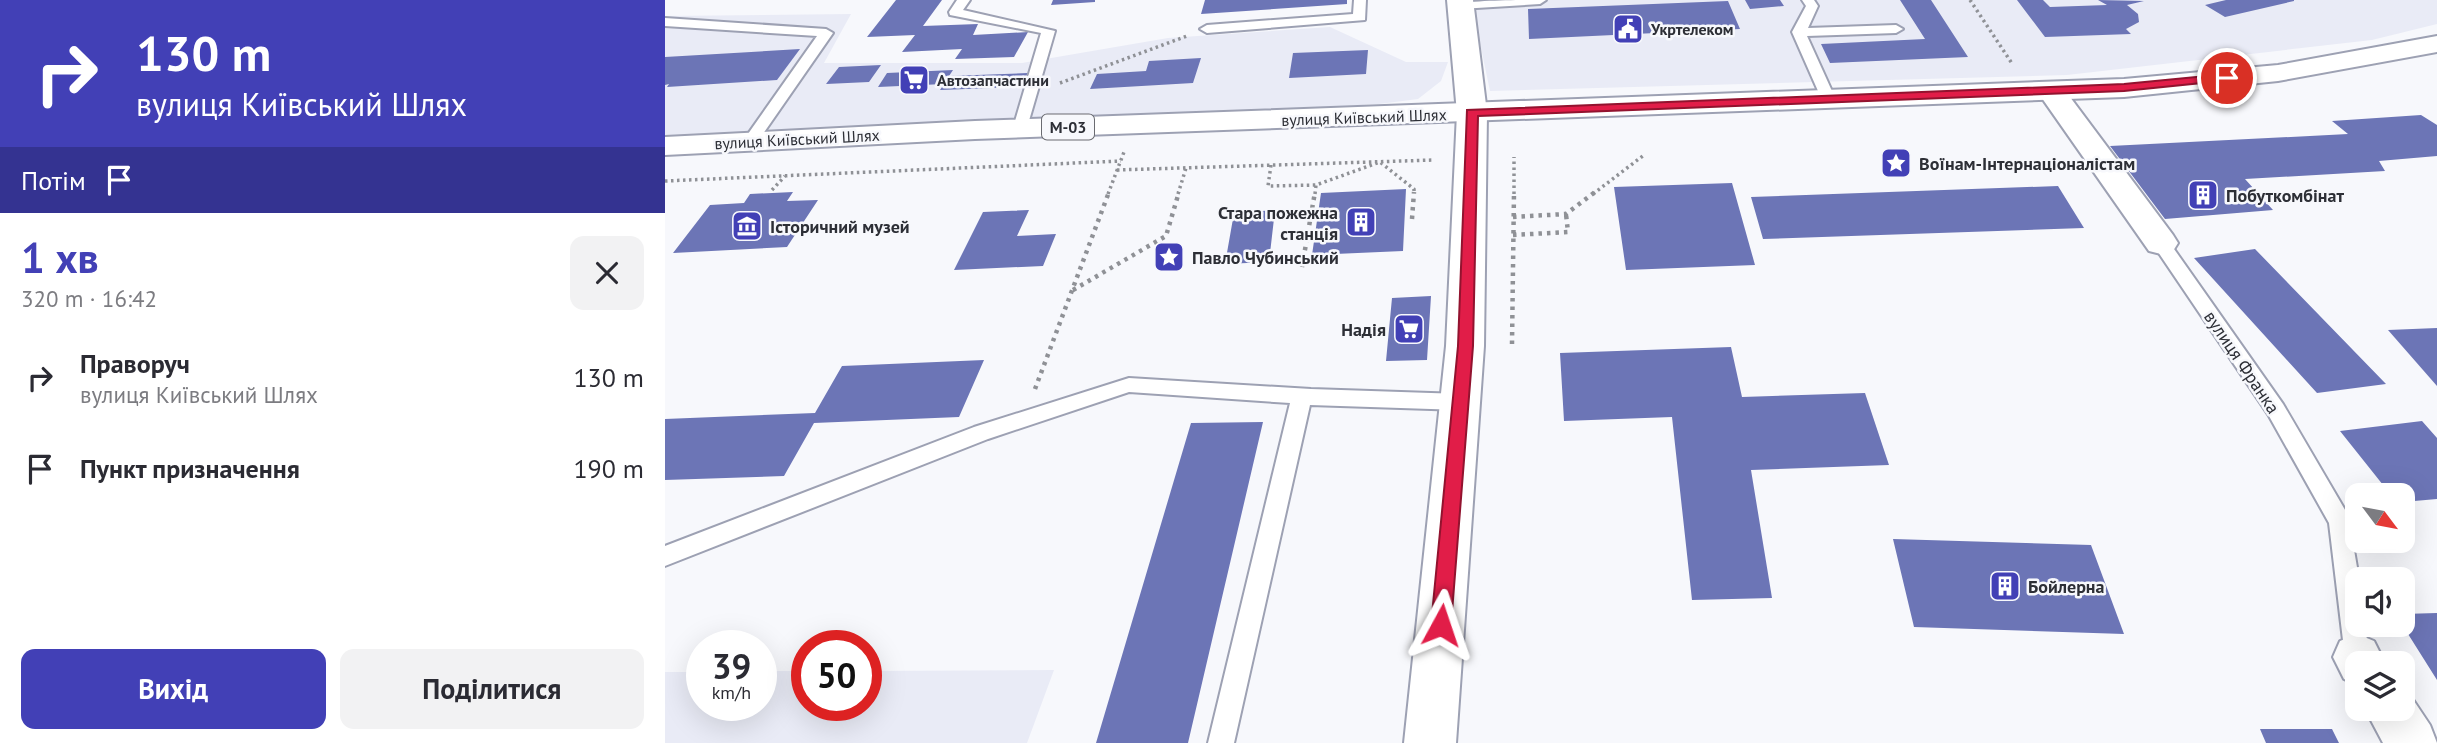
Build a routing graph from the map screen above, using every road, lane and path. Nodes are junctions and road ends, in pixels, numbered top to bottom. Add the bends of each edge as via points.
1 (964, 0) edge
2 (1360, 0) edge
3 (1540, 0) edge
4 (1808, 0) edge
5 (1970, 0) edge
6 (1460, 3) edge
7 (665, 22) edge
8 (1207, 29) joint
9 (1896, 29) dead end
10 (1799, 32) junction
11 (2437, 44) edge
12 (2016, 69) dead end
13 (2051, 91) junction
14 (1031, 93) junction
15 (1829, 100) junction
16 (1472, 113) junction
17 (1021, 128) junction
18 (751, 141) junction
19 (1127, 144) dead end
20 (665, 146) edge
21 (1644, 155) dead end
22 (1514, 157) dead end
23 (1434, 160) dead end
24 (1121, 161) junction
25 (1380, 162) junction
26 (1271, 165) junction
27 (1186, 168) junction
28 (1117, 170) junction
29 (786, 176) junction
30 (665, 181) edge
31 (1316, 185) junction
32 (772, 190) dead end
33 (1566, 214) junction
34 (1513, 216) junction
35 (1412, 219) dead end
36 (1513, 234) junction
37 (2161, 243) joint
38 (1302, 267) dead end
39 (1073, 290) junction
40 (1512, 344) dead end
41 (1302, 396) junction
42 (1461, 402) junction
43 (1024, 419) junction
44 (665, 556) edge
45 (2358, 651) edge
46 (2398, 721) edge
47 (1221, 743) edge
48 (1430, 743) edge
49 (2412, 743) edge

1 - 14 lane via 955,12 1048,31
2 - 8 lane via 1360,17
3 - 6 lane
4 - 10 lane via 1812,6
5 - 12 path
6 - 16 main road
7 - 18 lane via 826,33
8 - 14 path
9 - 10 lane
10 - 15 lane
11 - 13 main road, вулиця Київський Шлях / М-03 via 2278,73
13 - 15 main road, вулиця Київський Шлях / М-03
13 - 37 main road, вулиця Франка
14 - 17 lane
15 - 16 main road, вулиця Київський Шлях / М-03
16 - 17 main road, вулиця Київський Шлях / М-03
16 - 42 main road
17 - 18 main road, вулиця Київський Шлях / М-03
18 - 20 main road, вулиця Київський Шлях / М-03
19 - 24 path
21 - 33 path
22 - 34 path
23 - 25 path
24 - 28 path
24 - 29 path
25 - 26 path
25 - 31 path
25 - 35 path via 1414,189
26 - 27 path
26 - 31 path via 1268,186
27 - 28 path
27 - 39 path via 1166,236
28 - 39 path
29 - 30 path
29 - 32 path
31 - 38 path
33 - 34 path
33 - 36 path via 1568,232
34 - 36 path
36 - 40 path
37 - 45 lane, вулиця Франка via 2276,410 2340,522
39 - 43 path
41 - 42 lane
41 - 43 lane via 1129,385
41 - 47 lane
42 - 48 main road
43 - 44 lane
46 - 49 main road

